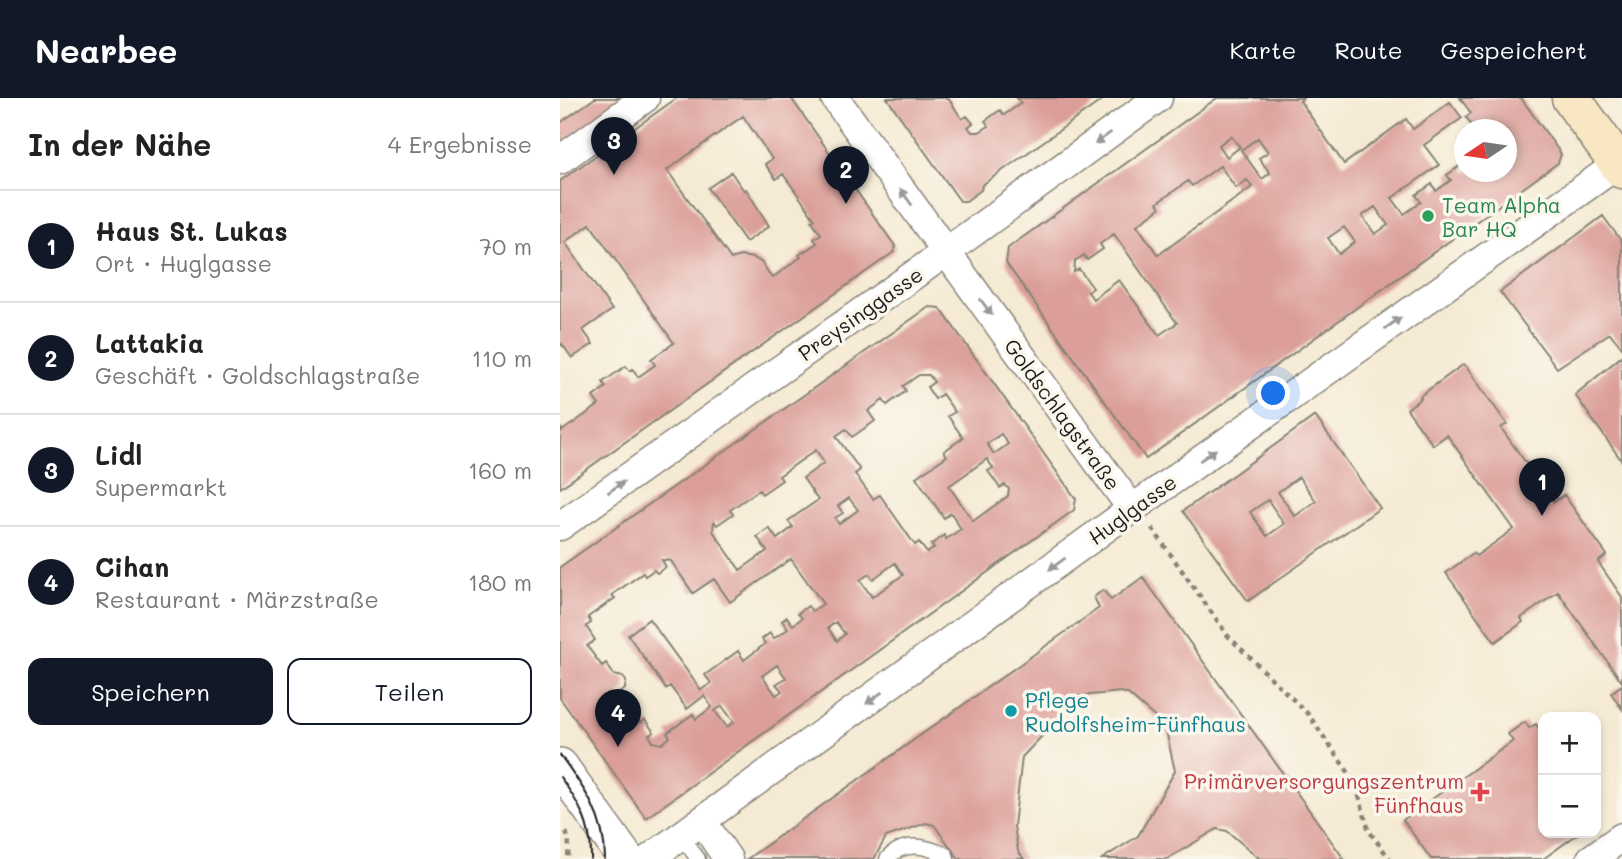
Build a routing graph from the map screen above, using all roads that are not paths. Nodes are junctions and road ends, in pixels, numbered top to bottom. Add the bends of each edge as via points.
1 (645, 98) edge
2 (835, 98) edge
3 (1158, 98) edge
4 (1571, 98) edge
5 (560, 160) edge
6 (1620, 166) edge
7 (946, 252) junction
8 (1132, 509) junction
9 (560, 526) edge
10 (560, 766) edge
11 (692, 828) junction
12 (1622, 837) edge
13 (626, 859) edge
14 (649, 859) edge
15 (698, 859) edge
16 (728, 859) edge
17 (887, 859) edge
18 (947, 859) edge
19 (1591, 859) edge

1 - 5 street
7 -> 2 street, Goldschlagstraße
3 -> 7 street, Preysinggasse
4 - 6 main road
8 -> 6 street, Huglgasse
7 -> 8 street, Goldschlagstraße
9 -> 7 street, Preysinggasse
8 -> 11 street, Huglgasse
10 - 13 street
11 - 14 street, Huglgasse
11 - 15 lane
11 - 16 street
12 - 19 street
17 - 18 lane via 908,847 926,846

